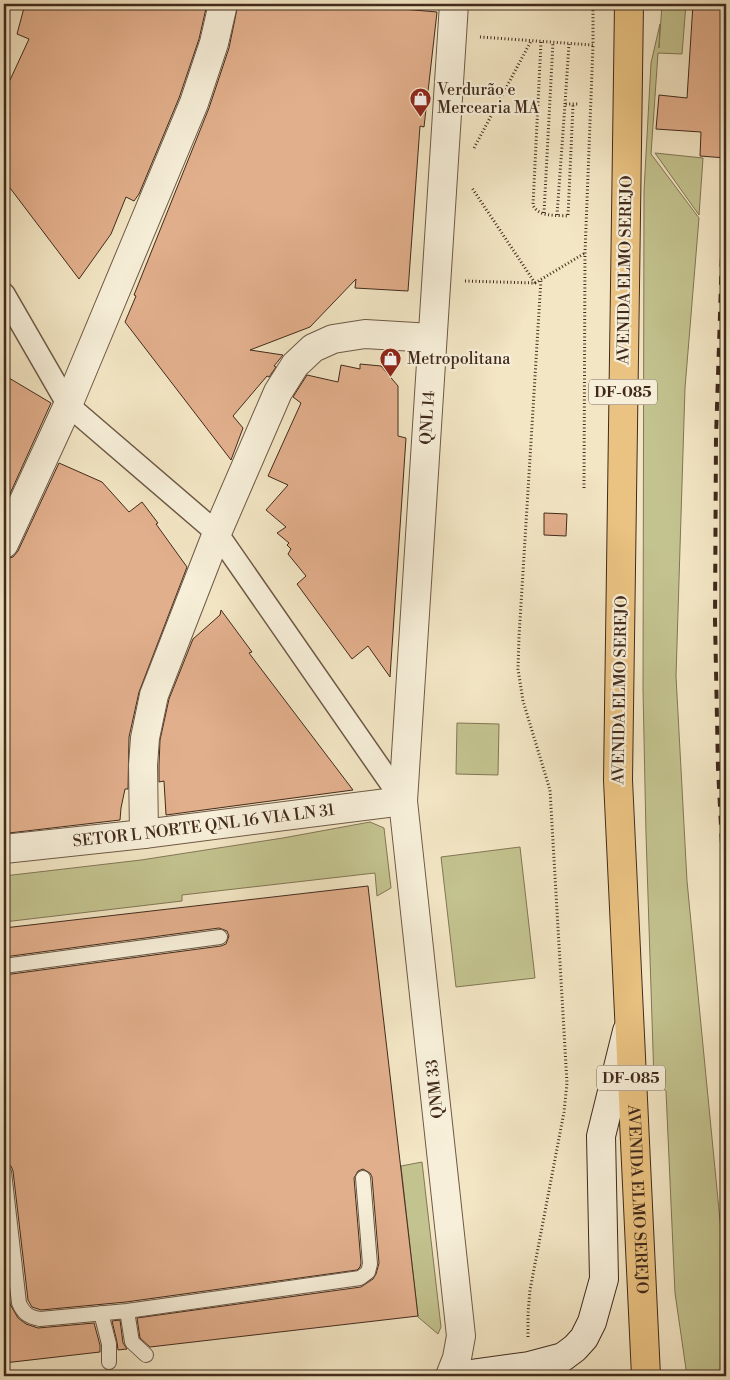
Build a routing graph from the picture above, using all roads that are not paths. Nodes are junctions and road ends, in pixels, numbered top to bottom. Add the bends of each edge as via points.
1 (222, 4) edge
2 (454, 4) edge
3 (628, 4) edge
4 (4, 294) edge
5 (432, 338) junction
6 (68, 405) junction
7 (218, 533) junction
8 (4, 544) edge
9 (403, 801) junction
10 (144, 834) junction
11 (4, 850) edge
12 (220, 937) dead end
13 (4, 966) edge
14 (629, 1022) junction
15 (4, 1172) edge
16 (363, 1178) dead end
17 (127, 1311) junction
18 (102, 1313) junction
19 (146, 1355) dead end
20 (109, 1362) dead end
21 (450, 1376) edge
22 (456, 1376) edge
23 (646, 1376) edge

1 - 6 street via 214,43 194,103
2 - 5 street, QNL 14
3 - 14 main road, AVENIDA ELMO SEREJO / DF-085 via 618,780
4 - 6 street
5 - 7 street via 365,334 333,339 313,348 294,365 278,392
5 - 9 street, QNL 14
6 - 7 street
6 - 8 street
7 - 9 street
7 - 10 street via 154,696 143,764
9 - 10 street, SETOR L NORTE QNL 16 VIA LN 31
9 - 21 street, QNM 33 via 461,1336
10 - 11 street, SETOR L NORTE QNL 16 VIA LN 31
12 - 13 lane
14 - 22 street via 601,1136 604,1279 592,1322 576,1348 563,1357 529,1366
14 - 23 main road, AVENIDA ELMO SEREJO / DF-085
15 - 18 lane via 19,1303 23,1312 40,1319
16 - 17 lane via 370,1264 368,1272 360,1278
17 - 18 lane
17 - 19 lane via 132,1342
18 - 20 lane via 109,1344

